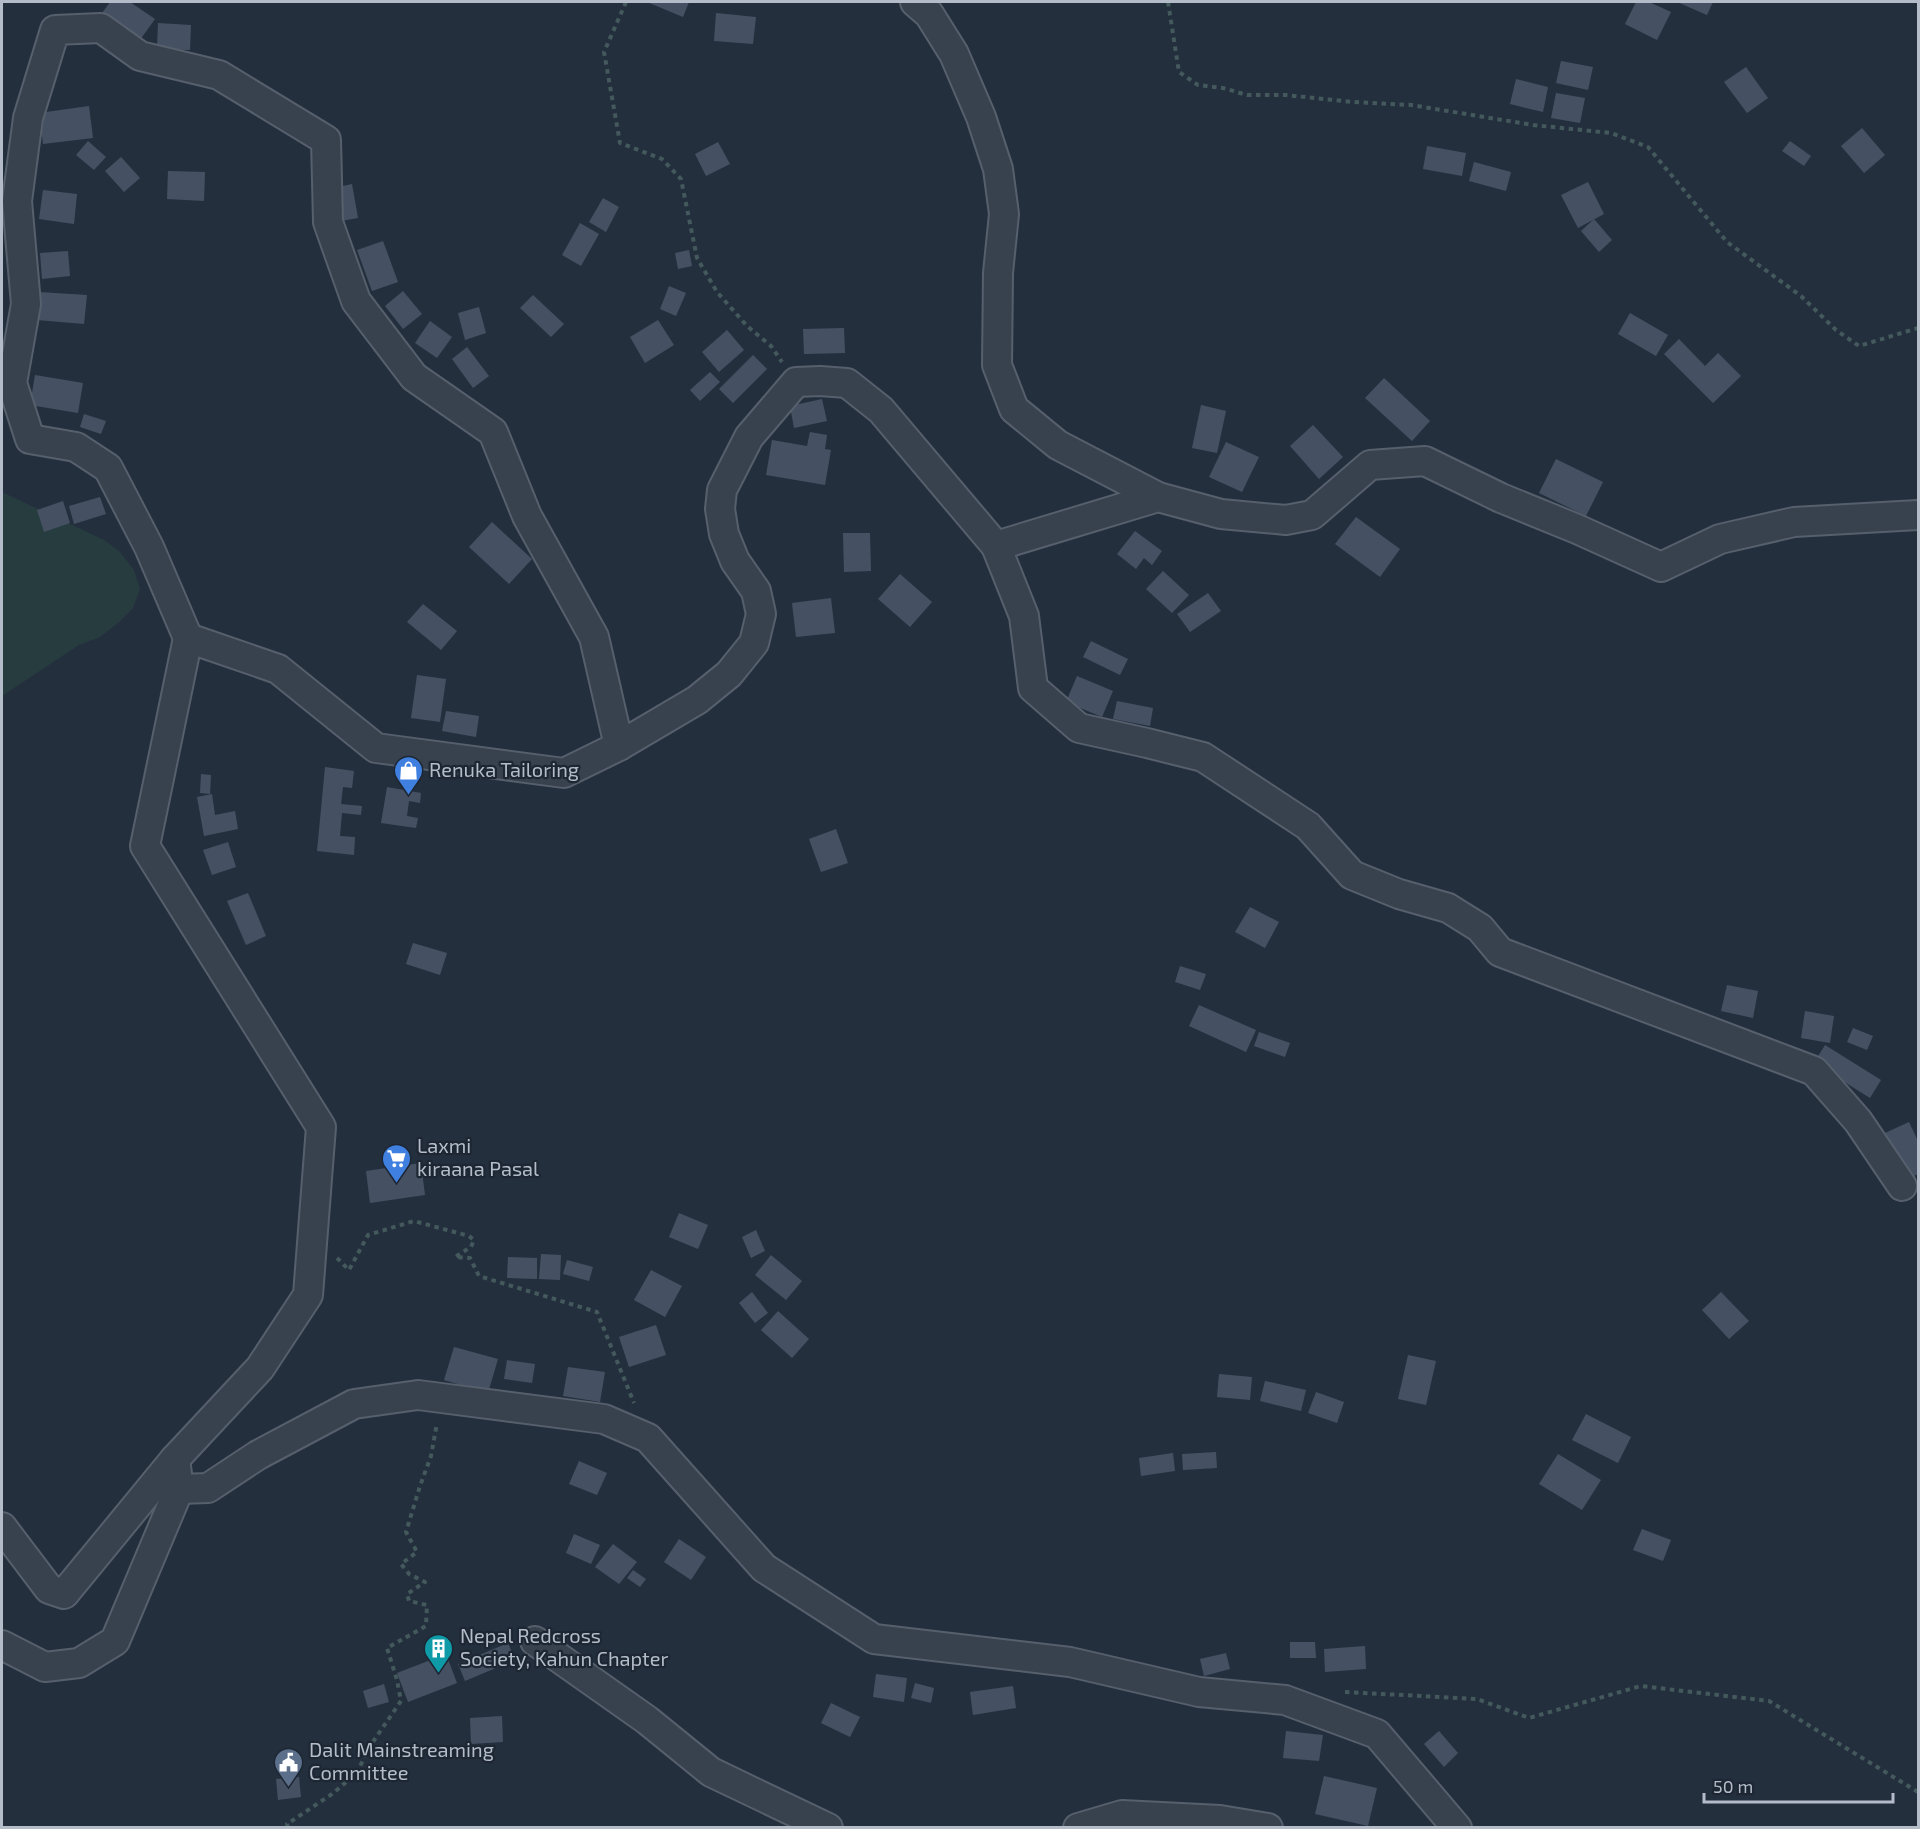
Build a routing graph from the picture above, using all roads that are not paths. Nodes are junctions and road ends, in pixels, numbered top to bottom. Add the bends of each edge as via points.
1 (915, 2) edge
2 (1158, 497) junction
3 (1918, 515) edge
4 (996, 546) junction
5 (188, 638) junction
6 (619, 746) junction
7 (1902, 1186) dead end
8 (175, 1459) junction
9 (179, 1490) junction
10 (2, 1527) edge
11 (535, 1641) dead end
12 (2, 1645) edge
13 (828, 1827) edge
14 (1078, 1827) edge
15 (1268, 1827) edge
16 (1456, 1827) edge

1 - 2 street via 929,14 954,54 998,169 1004,214 998,273 997,365 1014,409 1058,445
2 - 3 street via 1221,514 1286,520 1312,515 1370,465 1425,461 1661,567 1720,540 1794,522
2 - 4 street
4 - 6 street via 880,410 847,382 796,382 749,437 722,490 724,534 735,561 756,591 761,614 754,643 729,674 697,700
4 - 7 street via 1024,616 1033,688 1079,728 1203,757 1308,826 1352,875 1448,908 1480,928 1500,952 1814,1071 1858,1121
5 - 6 street via 278,669 376,747 564,773
5 - 6 street via 149,548 108,468 76,447 30,439 12,383 26,304 17,201 28,118 55,30 101,28 140,56 219,75 326,140 328,222 356,301 414,377 492,432 527,516 594,637
5 - 8 street via 145,846 321,1127 308,1294 261,1368
8 - 9 street
8 - 10 street via 64,1594 49,1589
9 - 12 street via 114,1641 79,1664 45,1667
9 - 16 street via 208,1488 258,1455 354,1404 418,1395 604,1419 648,1438 764,1568 874,1639 1070,1662 1198,1692 1285,1700 1377,1734
11 - 13 street via 647,1720 711,1772
14 - 15 street via 1122,1815 1220,1820

